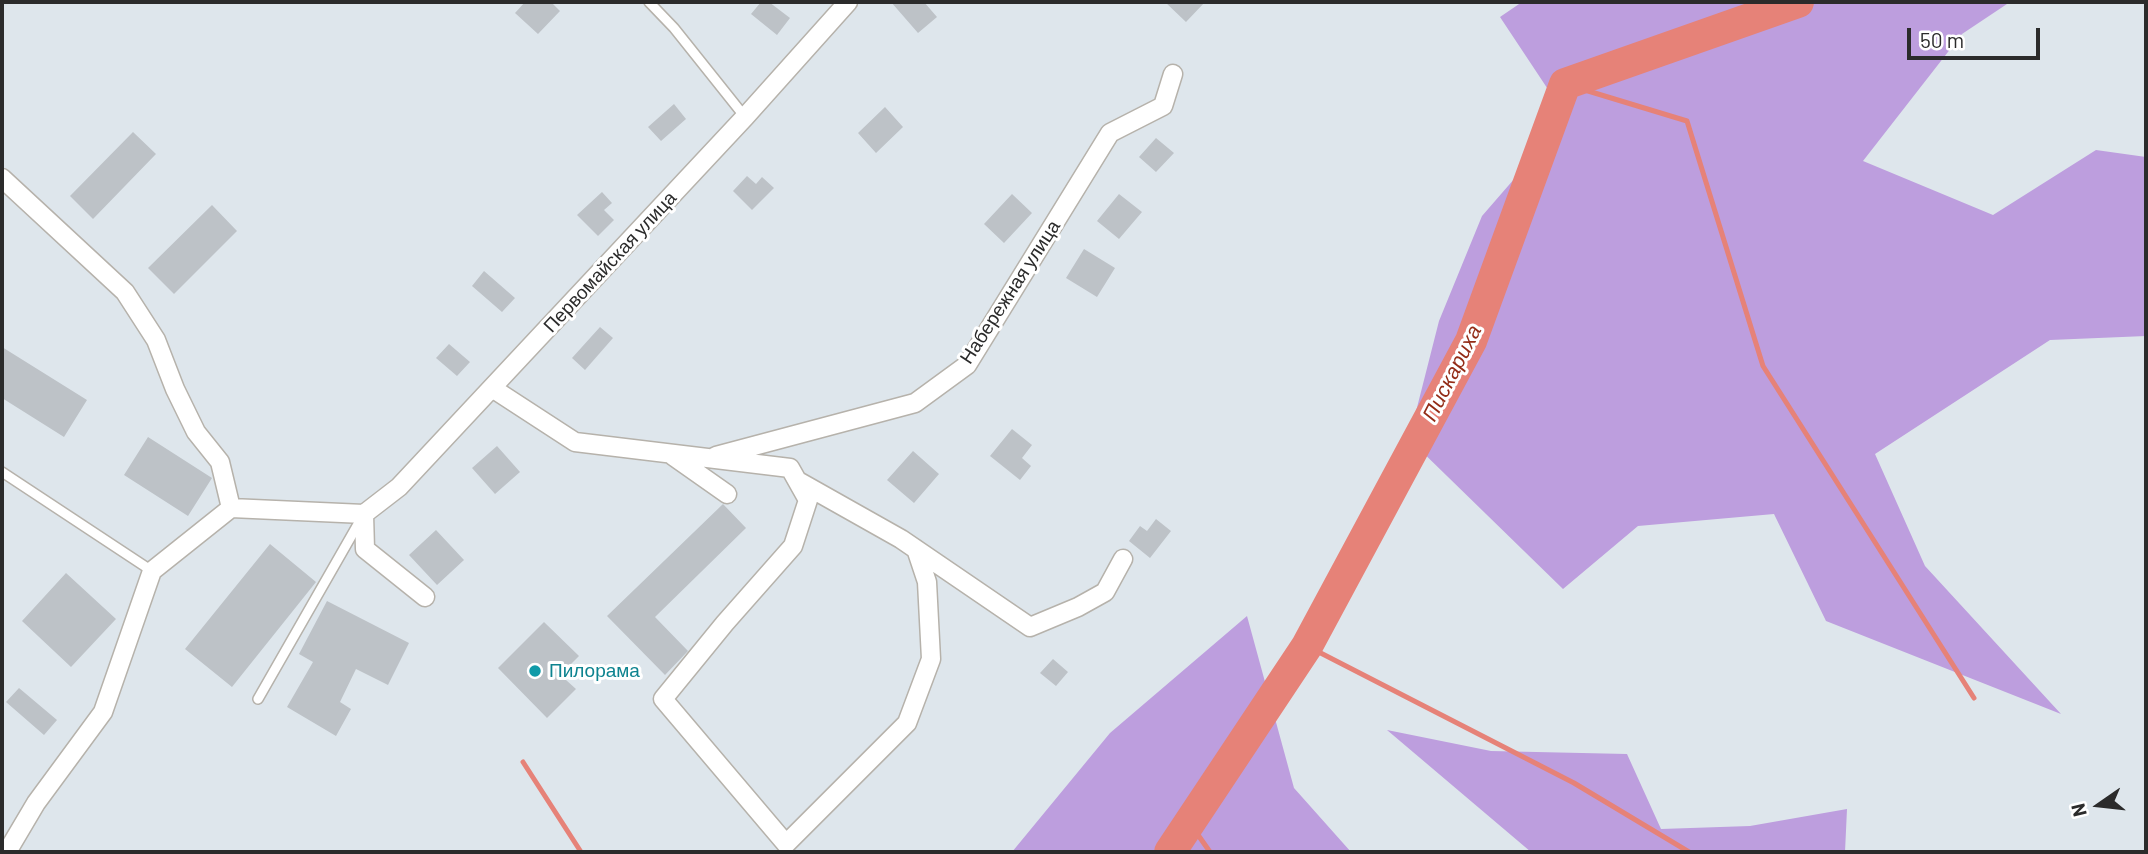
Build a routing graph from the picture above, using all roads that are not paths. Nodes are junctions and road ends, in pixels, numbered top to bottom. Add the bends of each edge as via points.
1 (649, 2) edge
2 (848, 2) edge
3 (1173, 74) dead end
4 (745, 117) junction
5 (2, 178) edge
6 (492, 388) junction
7 (670, 454) junction
8 (706, 458) junction
9 (2, 472) edge
10 (798, 481) junction
11 (727, 494) dead end
12 (231, 508) junction
13 (364, 514) junction
14 (916, 549) junction
15 (1123, 559) dead end
16 (152, 571) junction
17 (425, 597) dead end
18 (258, 699) dead end
19 (7, 852) edge

1 - 4 lane
2 - 4 street, Первомайская улица
3 - 8 street, Набережная улица via 1163,106 1110,133 967,365 915,403
4 - 6 street, Первомайская улица
5 - 12 street via 125,292 156,340 196,432 220,462
6 - 7 street via 575,442
6 - 13 street, Первомайская улица via 399,487
7 - 8 street
7 - 11 street
8 - 10 street via 790,467
9 - 16 lane
10 - 14 street
10 - 14 street via 808,500 793,546 663,699 786,845 907,723 930,659 927,582
12 - 13 street
12 - 16 street
13 - 17 street via 366,549
13 - 18 lane
14 - 15 street via 1030,627 1105,592
16 - 19 street via 103,712 36,803

